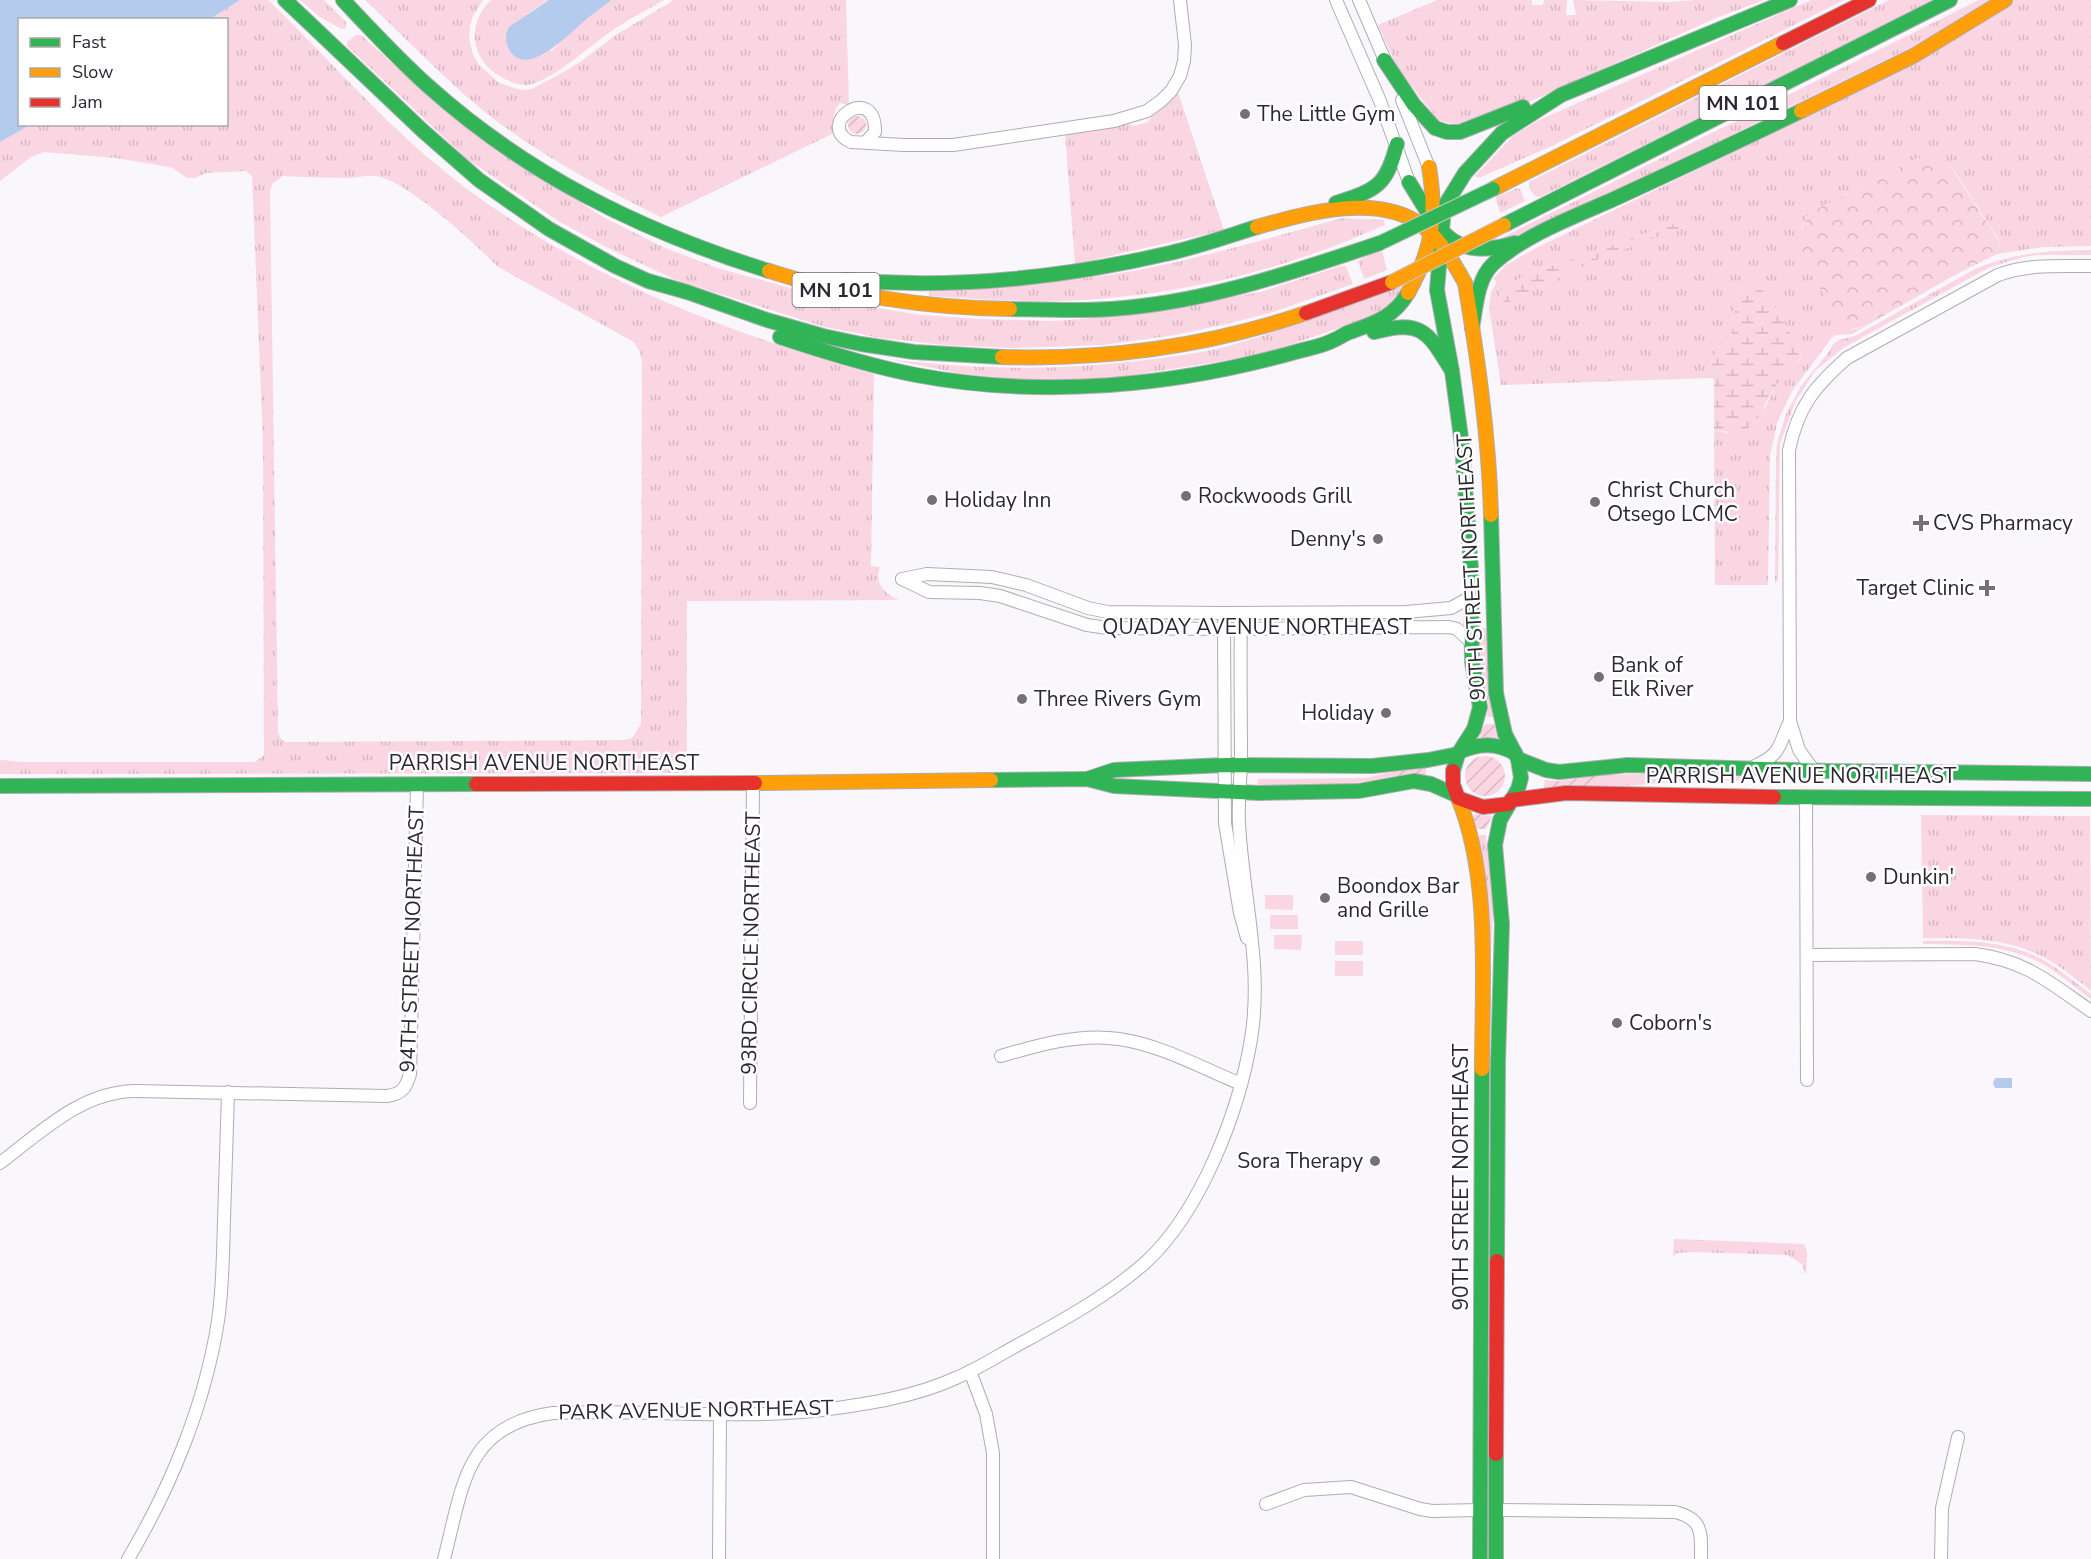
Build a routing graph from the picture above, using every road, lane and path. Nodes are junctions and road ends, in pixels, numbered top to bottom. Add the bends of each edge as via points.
1 (343, 0) edge
2 (1180, 0) edge
3 (1336, 0) edge
4 (1359, 0) edge
5 (1790, 0) edge
6 (1869, 0) edge
7 (1950, 0) edge
8 (2006, 0) edge
9 (289, 5) edge
10 (1384, 60) junction
11 (1560, 95) junction
12 (866, 142) dead end
13 (1397, 144) junction
14 (1429, 167) junction
15 (1409, 182) joint
16 (1444, 207) junction
17 (1307, 213) junction
18 (667, 235) junction
19 (1535, 235) junction
20 (1436, 236) junction
21 (2091, 266) edge
22 (679, 289) junction
23 (1472, 328) junction
24 (1333, 341) junction
25 (1452, 370) junction
26 (1471, 597) junction
27 (1223, 613) junction
28 (1241, 613) junction
29 (1224, 629) junction
30 (1240, 629) junction
31 (1472, 643) junction
32 (1790, 721) junction
33 (1459, 752) junction
34 (1516, 756) junction
35 (1225, 765) junction
36 (1240, 766) junction
37 (1749, 768) junction
38 (1814, 771) junction
39 (1829, 771) junction
40 (2091, 774) edge
41 (1088, 779) junction
42 (753, 783) junction
43 (417, 785) junction
44 (0, 786) edge
45 (1225, 790) junction
46 (1240, 791) junction
47 (1457, 797) junction
48 (1806, 798) junction
49 (2091, 799) edge
50 (1510, 802) junction
51 (1807, 955) junction
52 (1254, 965) junction
53 (2091, 1011) edge
54 (1001, 1056) dead end
55 (1807, 1080) dead end
56 (1240, 1084) junction
57 (228, 1092) junction
58 (750, 1103) dead end
59 (0, 1163) edge
60 (970, 1371) junction
61 (720, 1414) junction
62 (1958, 1437) dead end
63 (1266, 1504) dead end
64 (1480, 1510) junction
65 (1496, 1510) junction
66 (128, 1559) edge
67 (444, 1559) edge
68 (719, 1559) edge
69 (993, 1559) edge
70 (1480, 1559) edge
71 (1496, 1559) edge
72 (1701, 1559) edge
73 (1941, 1559) edge

1 - 18 main road, MN 101 via 396,56 452,105 543,173
2 - 12 street via 1185,45 1180,76 1161,101 1147,111 1114,121 953,145
3 - 13 street
4 - 10 street
5 - 11 main road
6 - 18 main road, MN 101, bridge via 1380,243 1278,277 1205,295 1142,306 1076,310 945,307 868,297 803,282
7 - 22 main road, MN 101, bridge via 1392,282 1285,320 1214,337 1078,357 1008,359 939,355 859,344 801,330
8 - 19 main road via 1915,55
9 - 22 main road, MN 101 via 425,135 520,210 578,246 650,281
10 - 11 main road via 1424,118 1447,132 1468,129
10 - 14 street
11 - 16 main road via 1494,140 1465,173
13 - 15 street
13 - 17 main road via 1392,167 1381,184
14 - 16 street
14 - 20 main road
15 - 20 main road
16 - 20 main road
17 - 18 main road via 1176,252 1063,274 972,283 889,284 830,278 755,262
17 - 20 main road via 1362,208 1390,211 1407,216
19 - 20 main road via 1495,249 1477,249
19 - 23 main road via 1487,272
20 - 23 main road, 90TH STREET NORTHEAST via 1465,283
20 - 24 main road via 1411,289 1395,310 1383,320
20 - 25 main road, 90TH STREET NORTHEAST via 1437,290
21 - 32 street via 2017,268 1998,275 1848,358 1810,396 1800,412 1789,450
22 - 24 main road via 709,310 825,353 907,374 984,385 1084,388 1154,380 1234,368
23 - 34 main road, 90TH STREET NORTHEAST via 1490,460 1496,693 1503,727
24 - 25 main road via 1390,327 1413,326 1425,332
25 - 26 main road, 90TH STREET NORTHEAST via 1462,446
26 - 28 street, QUADAY AVENUE NORTHEAST via 1451,608 1427,611
26 - 31 main road, 90TH STREET NORTHEAST
27 - 28 street, QUADAY AVENUE NORTHEAST
27 - 29 street, PARK AVENUE NORTHEAST
27 - 29 street, QUADAY AVENUE NORTHEAST via 1108,612 992,577 927,574 902,579 929,592 1000,596 1087,625
28 - 30 street, PARK AVENUE NORTHEAST
29 - 30 street, QUADAY AVENUE NORTHEAST
29 - 35 street, PARK AVENUE NORTHEAST
30 - 31 street, QUADAY AVENUE NORTHEAST via 1449,627
30 - 36 street, PARK AVENUE NORTHEAST
31 - 33 main road, 90TH STREET NORTHEAST via 1480,707 1474,729
32 - 37 street via 1779,749 1766,761
32 - 38 street via 1799,750
33 - 34 main road via 1482,743 1494,744
33 - 36 main road, PARRISH AVENUE NORTHEAST via 1372,766
33 - 47 main road via 1452,774
34 - 37 main road, PARRISH AVENUE NORTHEAST via 1559,772 1628,765
34 - 50 main road via 1521,777
35 - 36 main road, PARRISH AVENUE NORTHEAST
35 - 41 main road, PARRISH AVENUE NORTHEAST via 1114,770
35 - 45 street, PARK AVENUE NORTHEAST
36 - 46 street, PARK AVENUE NORTHEAST
37 - 38 main road, PARRISH AVENUE NORTHEAST
38 - 39 main road, PARRISH AVENUE NORTHEAST
39 - 40 main road, PARRISH AVENUE NORTHEAST
39 - 48 main road via 1812,783
41 - 42 main road, PARRISH AVENUE NORTHEAST
41 - 45 main road, PARRISH AVENUE NORTHEAST via 1114,786
42 - 43 main road, PARRISH AVENUE NORTHEAST
42 - 58 street, 93RD CIRCLE NORTHEAST
43 - 44 main road, PARRISH AVENUE NORTHEAST
43 - 57 street, 94TH STREET NORTHEAST via 410,1074 402,1091 387,1096
45 - 46 main road, PARRISH AVENUE NORTHEAST
45 - 52 street, PARK AVENUE NORTHEAST via 1228,850
46 - 47 main road, PARRISH AVENUE NORTHEAST via 1359,791 1414,781 1431,784
46 - 52 street, PARK AVENUE NORTHEAST via 1239,824
47 - 50 main road via 1486,809
47 - 64 main road, 90TH STREET NORTHEAST via 1475,850 1482,936
48 - 49 main road, PARRISH AVENUE NORTHEAST
48 - 50 main road, PARRISH AVENUE NORTHEAST via 1566,793
48 - 51 street
50 - 65 main road, 90TH STREET NORTHEAST via 1500,820 1495,845 1502,924
51 - 53 street via 1991,956 2017,963 2043,977
51 - 55 street
52 - 56 street, PARK AVENUE NORTHEAST via 1251,1038
54 - 56 street via 1077,1039 1118,1038 1140,1043
56 - 60 street, PARK AVENUE NORTHEAST via 1203,1183 1177,1226 1154,1253 1127,1277 1064,1319
57 - 59 street via 129,1091 105,1095 62,1116
57 - 66 street via 221,1294 212,1350 189,1432
60 - 61 street, PARK AVENUE NORTHEAST via 929,1389 862,1404
60 - 69 street via 986,1414 993,1453
61 - 67 street, PARK AVENUE NORTHEAST via 553,1413 515,1422 485,1444 465,1476
61 - 68 street
62 - 73 street via 1942,1508
63 - 64 street via 1304,1490 1351,1487 1420,1509
64 - 70 main road, 90TH STREET NORTHEAST
65 - 71 main road, 90TH STREET NORTHEAST
65 - 72 street via 1675,1512 1693,1519 1698,1526

